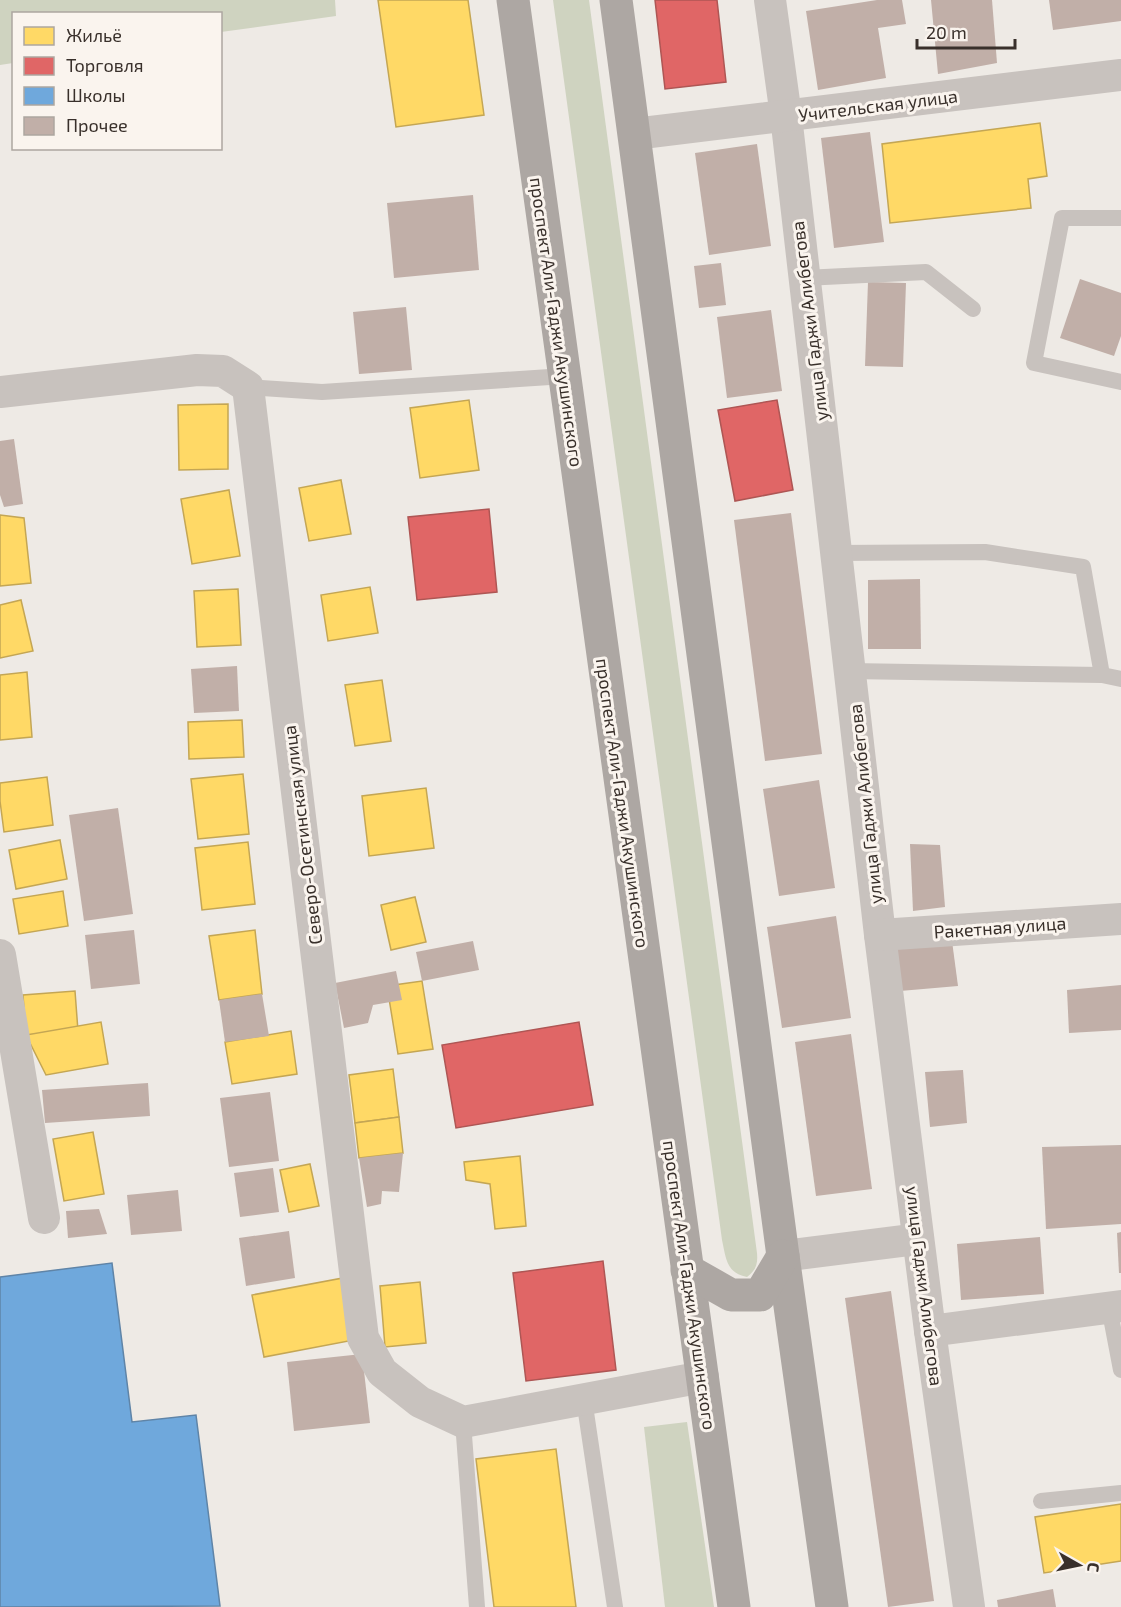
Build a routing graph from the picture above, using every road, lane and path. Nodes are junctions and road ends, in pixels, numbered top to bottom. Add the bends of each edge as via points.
1 (513, 0) edge
2 (616, 0) edge
3 (770, 0) edge
4 (1121, 75) edge
5 (786, 116) junction
6 (634, 134) junction
7 (1121, 218) edge
8 (804, 278) junction
9 (973, 309) dead end
10 (565, 376) junction
11 (1121, 382) edge
12 (248, 387) junction
13 (0, 392) edge
14 (836, 553) junction
15 (850, 671) junction
16 (1102, 675) junction
17 (1121, 679) edge
18 (1121, 919) edge
19 (880, 935) junction
20 (0, 955) edge
21 (45, 1218) dead end
22 (918, 1239) junction
23 (783, 1256) junction
24 (687, 1270) junction
25 (1115, 1307) edge
26 (930, 1330) junction
27 (1121, 1370) edge
28 (703, 1377) junction
29 (584, 1399) junction
30 (463, 1422) junction
31 (1121, 1493) edge
32 (1041, 1501) dead end
33 (477, 1607) edge
34 (615, 1607) edge
35 (734, 1607) edge
36 (832, 1607) edge
37 (969, 1607) edge

1 - 10 main road, проспект Али-Гаджи Акушинского
2 - 6 main road
3 - 5 street, улица Гаджи Алибегова
4 - 5 street, Учительская улица
5 - 6 street, Учительская улица
5 - 8 street, улица Гаджи Алибегова
6 - 23 main road
7 - 11 lane via 1062,218 1034,363
8 - 9 lane via 926,272
8 - 14 street, улица Гаджи Алибегова
10 - 12 lane via 322,392
10 - 24 main road, проспект Али-Гаджи Акушинского
12 - 13 street via 223,371 197,370
12 - 30 street, Северо-Осетинская улица via 363,1338 382,1372 420,1402
14 - 15 street, улица Гаджи Алибегова
14 - 16 lane via 985,552 1083,567
15 - 16 lane
15 - 19 street, улица Гаджи Алибегова
16 - 17 lane
18 - 19 street, Ракетная улица
19 - 22 street, улица Гаджи Алибегова
20 - 21 street
22 - 23 street
22 - 26 street, улица Гаджи Алибегова
23 - 24 main road via 760,1295 731,1295
23 - 36 main road
24 - 28 main road, проспект Али-Гаджи Акушинского
25 - 26 street
25 - 27 lane
26 - 37 street, улица Гаджи Алибегова
28 - 29 street
28 - 35 main road, проспект Али-Гаджи Акушинского
29 - 30 street
29 - 34 lane
30 - 33 lane
31 - 32 lane

